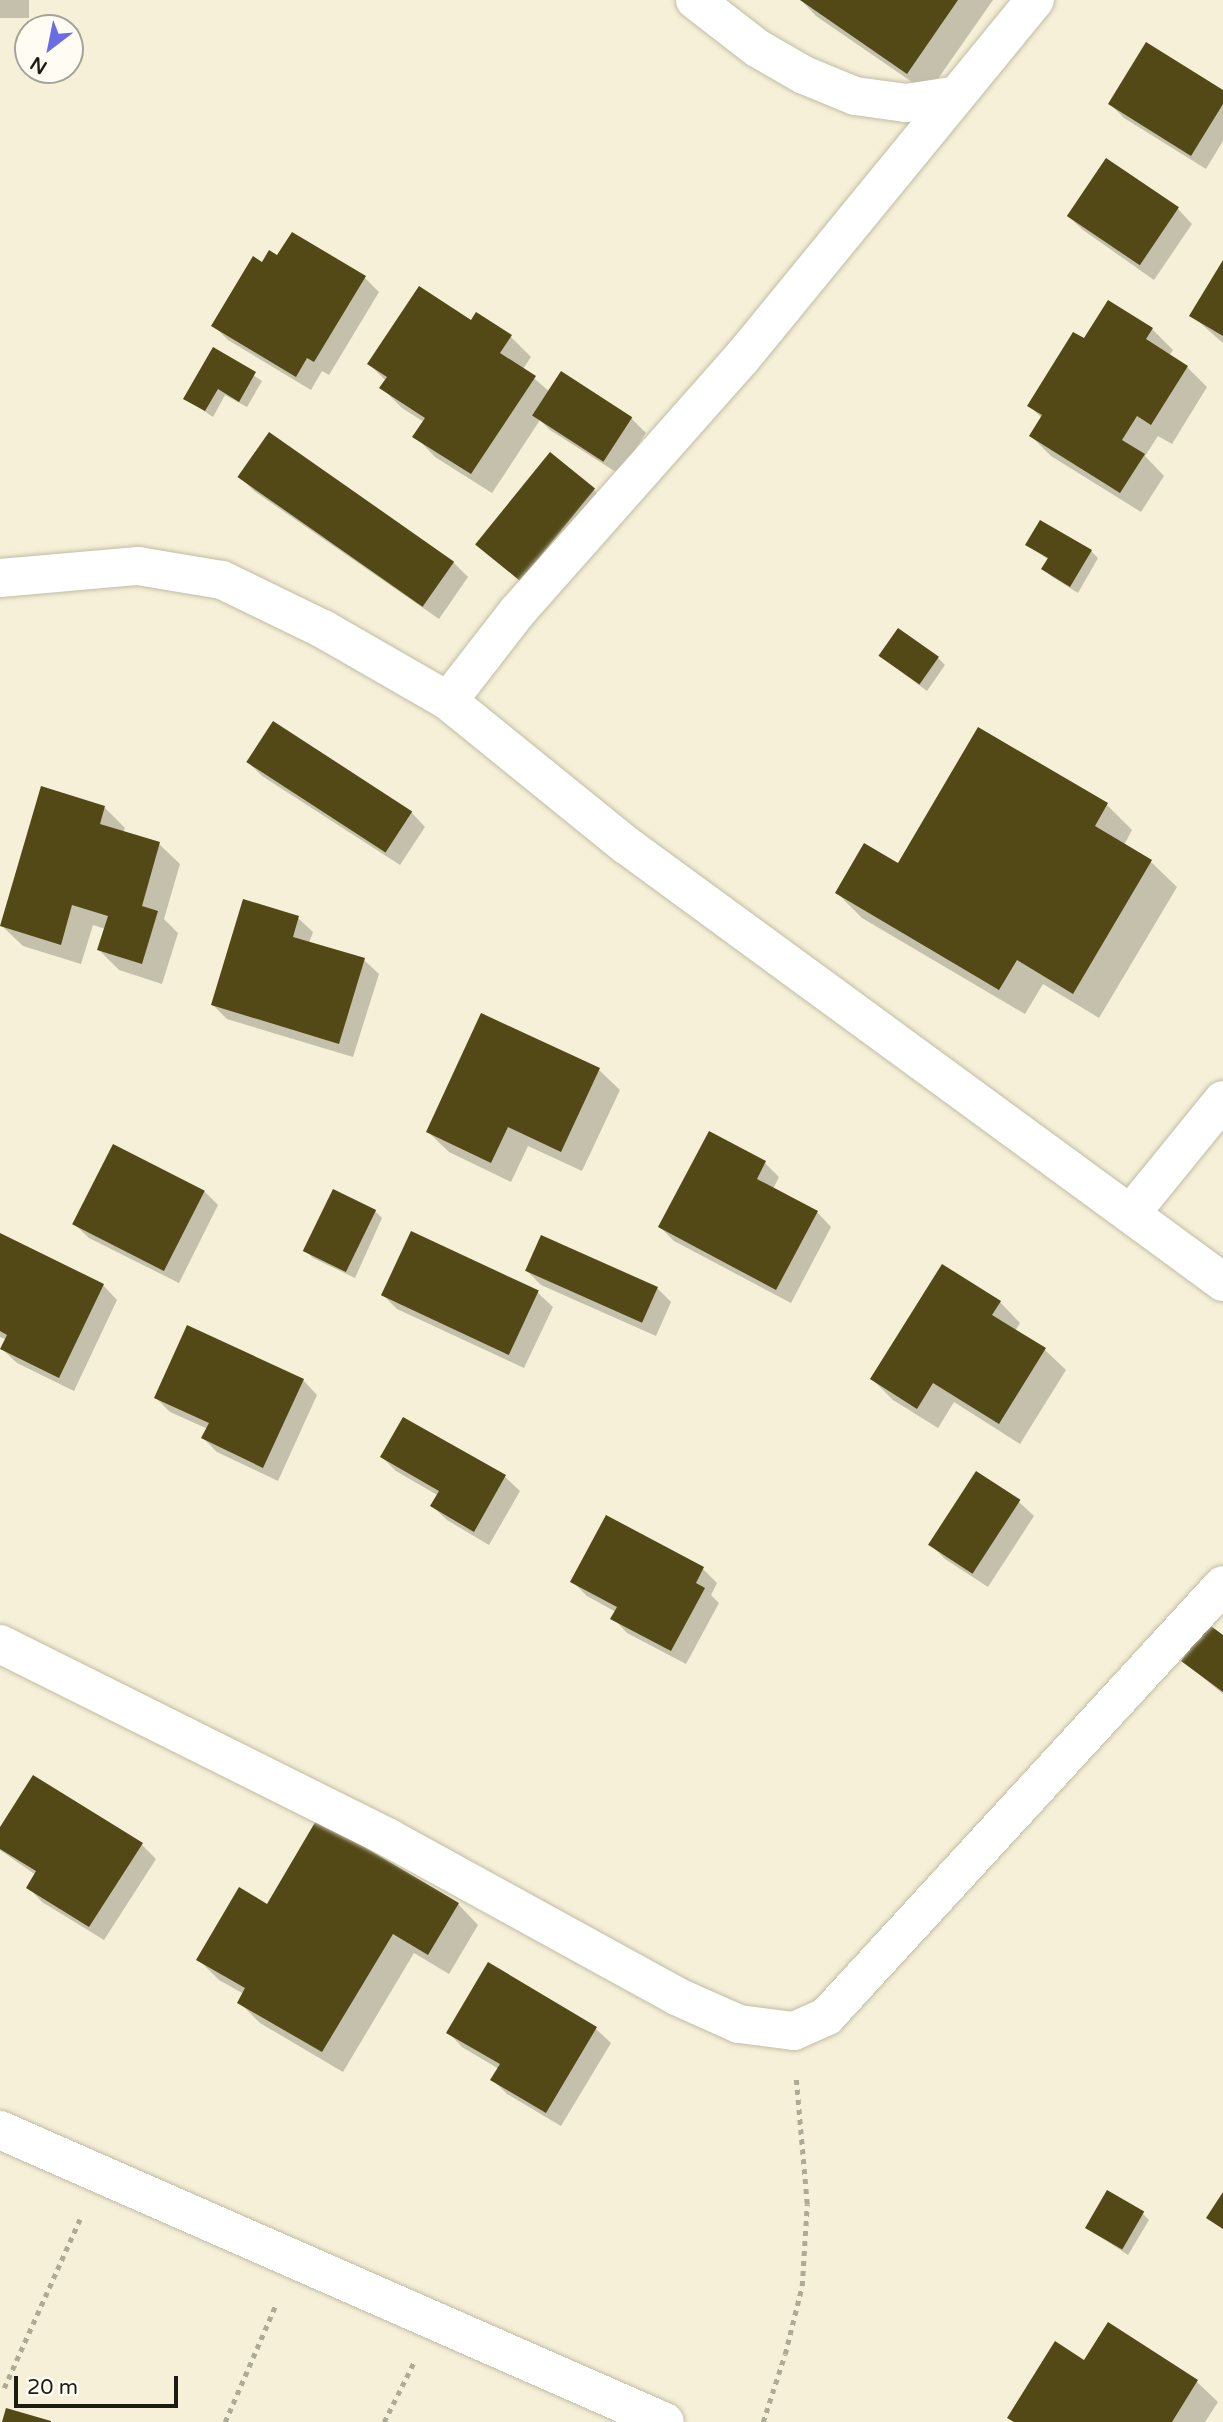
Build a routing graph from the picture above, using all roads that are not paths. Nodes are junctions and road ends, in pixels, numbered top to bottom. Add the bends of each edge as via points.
1 (695, 0) edge
2 (1035, 0) edge
3 (953, 96) junction
4 (0, 578) edge
5 (448, 701) junction
6 (1223, 1100) edge
7 (1132, 1212) junction
8 (1223, 1282) edge
9 (1223, 1585) edge
10 (0, 1644) edge
11 (0, 2130) edge
12 (666, 2422) edge

1 - 3 street via 757,48 804,75 855,96 906,103
2 - 3 street
3 - 5 street via 741,359 517,612
4 - 5 street via 138,566 222,580 323,629
5 - 7 street via 626,845
6 - 7 street
7 - 8 street
9 - 10 street via 827,2016 794,2031 739,2024 676,1996 389,1838
11 - 12 street

